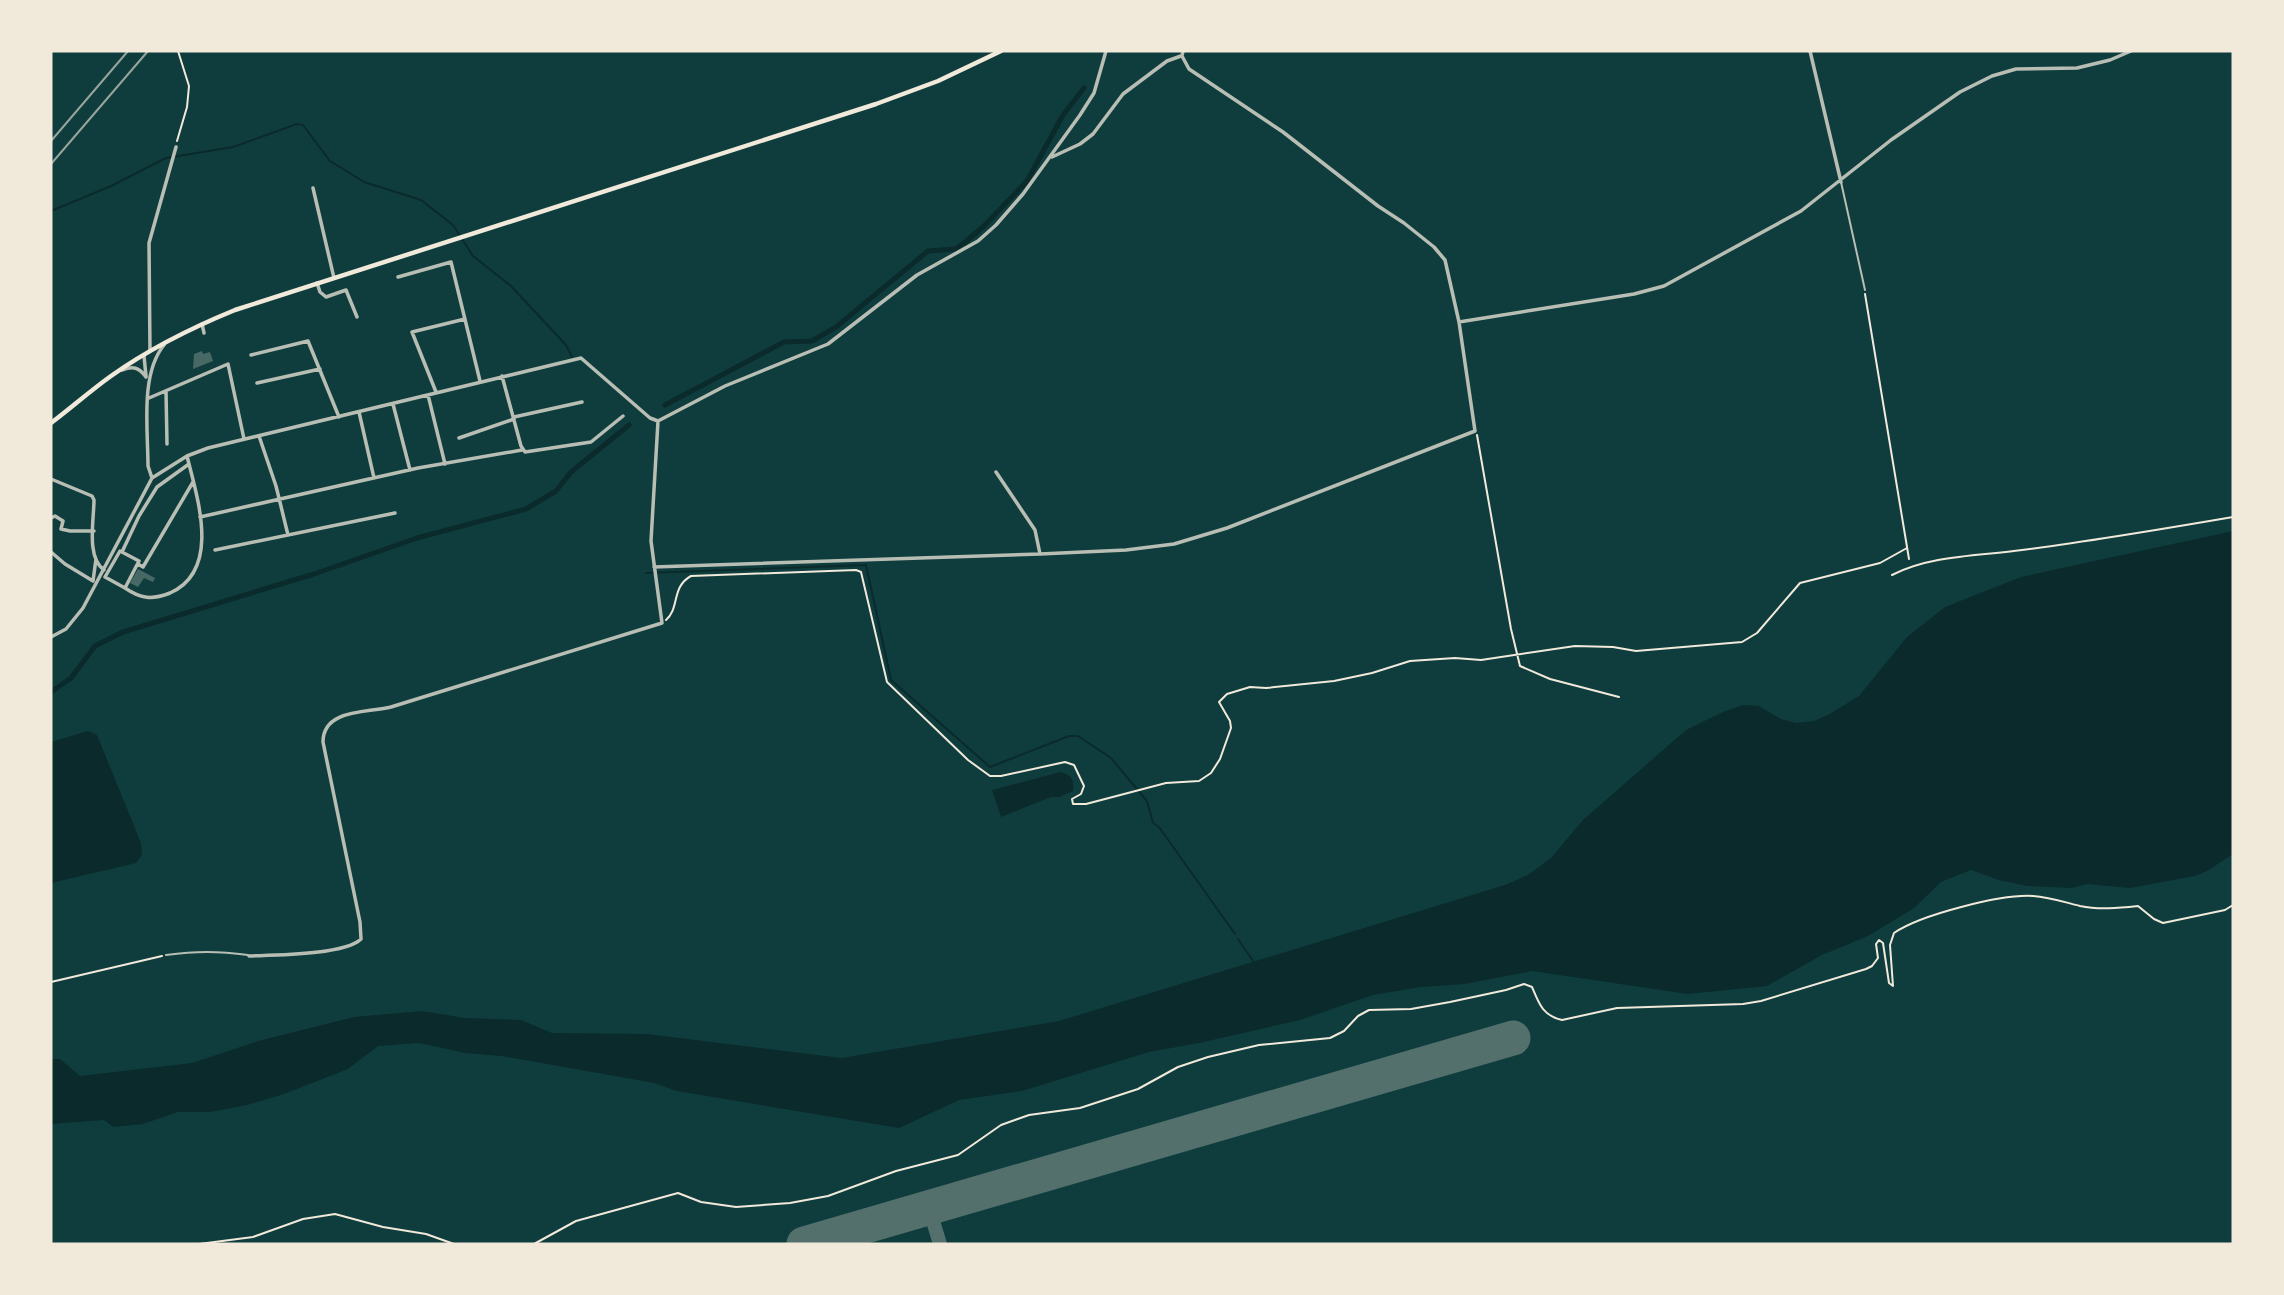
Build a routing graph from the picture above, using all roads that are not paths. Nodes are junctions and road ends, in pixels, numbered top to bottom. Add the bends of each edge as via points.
1 (1001, 51) edge
2 (1106, 51) edge
3 (1810, 51) edge
4 (2131, 51) edge
5 (1182, 53) edge
6 (176, 147) road end
7 (1050, 158) junction
8 (1840, 182) junction
9 (313, 188) dead end
10 (398, 277) dead end
11 (334, 278) junction
12 (317, 283) junction
13 (1865, 290) road end
14 (357, 317) dead end
15 (465, 319) junction
16 (1459, 322) junction
17 (201, 324) junction
18 (204, 333) dead end
19 (166, 342) junction
20 (147, 353) junction
21 (251, 355) dead end
22 (320, 369) junction
23 (150, 371) junction
24 (111, 376) junction
25 (502, 376) junction
26 (146, 377) junction
27 (480, 381) junction
28 (257, 383) dead end
29 (149, 384) junction
30 (166, 391) junction
31 (436, 392) junction
32 (428, 395) junction
33 (149, 398) junction
34 (582, 402) dead end
35 (393, 404) junction
36 (359, 412) junction
37 (623, 416) dead end
38 (339, 417) junction
39 (514, 418) junction
40 (657, 421) junction
41 (51, 423) edge
42 (259, 436) junction
43 (459, 438) dead end
44 (244, 440) junction
45 (167, 443) dead end
46 (522, 450) junction
47 (187, 456) junction
48 (189, 464) junction
49 (445, 464) junction
50 (410, 470) junction
51 (996, 472) dead end
52 (152, 478) junction
53 (374, 478) junction
54 (51, 479) edge
55 (193, 482) junction
56 (279, 499) junction
57 (395, 513) dead end
58 (200, 517) junction
59 (51, 518) edge
60 (94, 531) junction
61 (288, 535) junction
62 (215, 550) dead end
63 (51, 552) edge
64 (112, 553) junction
65 (120, 554) junction
66 (1040, 554) junction
67 (96, 559) junction
68 (138, 564) junction
69 (655, 571) junction
70 (104, 574) junction
71 (125, 588) junction
72 (51, 637) edge
73 (166, 955) road end
74 (249, 956) joint

1 - 11 main road via 887,100
2 - 7 street via 1094,93
3 - 8 street
4 - 8 street via 2077,68 2016,69 1992,76 1960,92 1891,140
5 - 7 street via 1123,93 1093,134
5 - 16 street via 1189,69 1283,132 1434,247 1445,260
6 - 20 street via 149,243
7 - 40 street via 987,233 917,275 840,337
8 - 13 lane
8 - 16 street via 1793,217 1664,286
9 - 11 street
10 - 15 street via 451,262
11 - 12 main road
12 - 14 street via 326,297 346,290
12 - 17 main road
15 - 27 street
15 - 31 street via 412,332
16 - 66 street via 1475,431 1188,540 1126,550
17 - 18 street
17 - 19 main road
19 - 20 main road
19 - 23 street
20 - 23 street
20 - 24 main road
20 - 26 street
21 - 22 street via 308,341
22 - 28 street
22 - 38 street
23 - 29 street
24 - 26 street via 133,367
24 - 41 main road
25 - 27 street
25 - 39 street
25 - 40 street via 581,358
26 - 29 street
27 - 31 street
29 - 33 street
30 - 33 street
30 - 44 street via 228,364
30 - 45 street
31 - 32 street
32 - 35 street
32 - 49 street
33 - 52 street via 148,466
34 - 39 street
35 - 36 street
35 - 50 street
36 - 38 street
36 - 53 street
37 - 46 street via 591,442
38 - 42 street
39 - 43 street
39 - 46 street
40 - 69 street via 650,531
42 - 44 street
42 - 56 street
44 - 47 street
46 - 49 street
47 - 48 street
47 - 52 street
48 - 55 street
48 - 65 street via 157,486
49 - 50 street
50 - 53 street
51 - 66 street via 1035,530
52 - 64 street
53 - 56 street
54 - 60 street via 92,496
55 - 58 street
55 - 68 street via 143,567
56 - 58 street
56 - 61 street
57 - 61 street
58 - 71 street via 199,560 186,583 149,599
59 - 60 street via 63,521 61,529
60 - 67 street
61 - 62 street
63 - 67 street via 93,581
64 - 65 street
64 - 70 street
65 - 68 street
65 - 70 street
66 - 69 street
67 - 70 street
68 - 71 street
69 - 74 street via 662,623 331,721 323,742 358,908 360,939 327,950
70 - 71 street
70 - 72 street via 73,622
73 - 74 lane via 220,951

